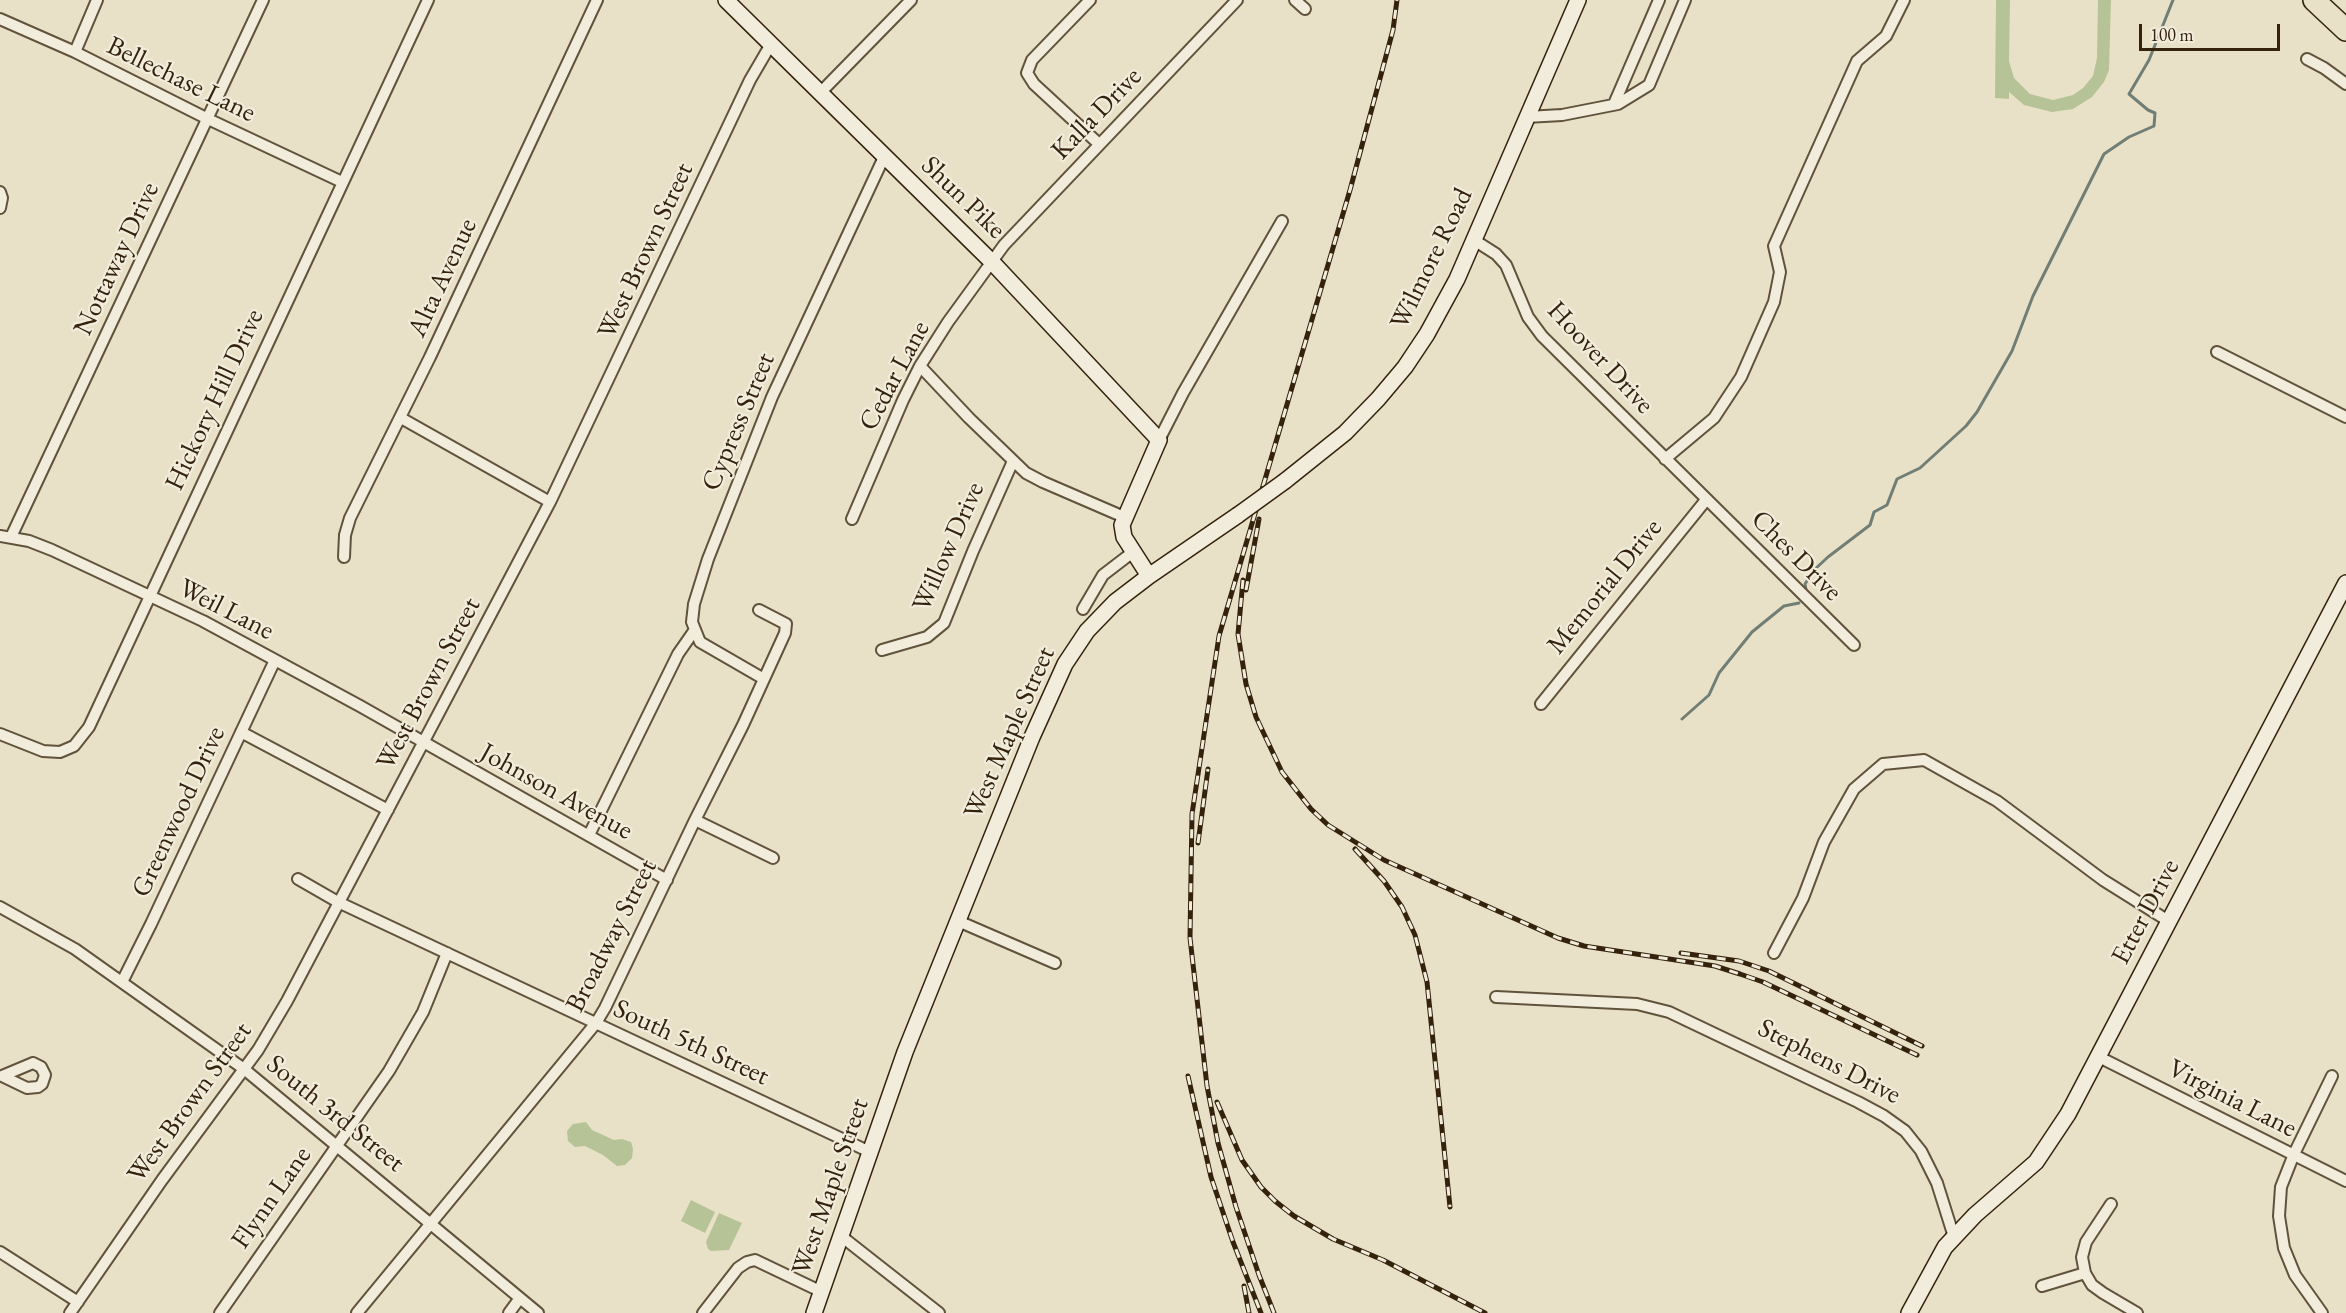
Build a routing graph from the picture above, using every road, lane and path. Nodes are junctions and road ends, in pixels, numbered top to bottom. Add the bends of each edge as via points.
1 (97, 0) edge
2 (263, 0) edge
3 (428, 0) edge
4 (597, 0) edge
5 (726, 0) edge
6 (911, 0) edge
7 (1090, 0) edge
8 (1237, 0) edge
9 (1294, 0) edge
10 (1578, 0) edge
11 (1659, 0) edge
12 (1685, 0) edge
13 (1905, 0) edge
14 (2314, 0) edge
15 (1305, 9) dead end
16 (0, 19) edge
17 (2346, 30) edge
18 (771, 44) junction
19 (75, 52) junction
20 (2307, 59) dead end
21 (2346, 84) edge
22 (820, 93) junction
23 (1614, 104) junction
24 (1526, 117) junction
25 (208, 119) junction
26 (1099, 144) junction
27 (884, 157) junction
28 (342, 182) junction
29 (0, 192) edge
30 (0, 208) edge
31 (1282, 221) dead end
32 (1474, 240) junction
33 (992, 262) junction
34 (2217, 352) dead end
35 (920, 366) junction
36 (2346, 417) edge
37 (401, 418) junction
38 (1159, 440) junction
39 (1665, 459) junction
40 (1013, 461) junction
41 (1706, 500) junction
42 (550, 502) junction
43 (1124, 517) junction
44 (852, 519) dead end
45 (6, 537) edge
46 (1133, 552) junction
47 (344, 557) dead end
48 (1149, 576) junction
49 (2346, 583) edge
50 (149, 596) junction
51 (1083, 609) dead end
52 (759, 610) dead end
53 (694, 631) junction
54 (1854, 645) dead end
55 (882, 650) dead end
56 (275, 660) junction
57 (764, 679) junction
58 (1541, 704) dead end
59 (241, 732) junction
60 (0, 734) edge
61 (423, 743) junction
62 (388, 810) junction
63 (695, 820) junction
64 (589, 835) junction
65 (773, 858) dead end
66 (298, 879) dead end
67 (667, 880) junction
68 (338, 902) junction
69 (0, 907) edge
70 (958, 921) junction
71 (2170, 922) junction
72 (447, 953) junction
73 (1774, 953) dead end
74 (1055, 963) dead end
75 (122, 982) junction
76 (1496, 997) dead end
77 (596, 1023) junction
78 (2099, 1057) junction
79 (244, 1069) junction
80 (2332, 1076) dead end
81 (337, 1144) junction
82 (870, 1152) junction
83 (2294, 1154) junction
84 (2346, 1180) edge
85 (2110, 1204) dead end
86 (431, 1223) junction
87 (841, 1236) junction
88 (1954, 1237) junction
89 (0, 1252) edge
90 (2085, 1273) junction
91 (2042, 1286) dead end
92 (822, 1292) junction
93 (520, 1298) junction
94 (78, 1302) junction
95 (70, 1313) edge
96 (220, 1313) edge
97 (357, 1313) edge
98 (509, 1313) edge
99 (538, 1313) edge
100 (703, 1313) edge
101 (814, 1313) edge
102 (939, 1313) edge
103 (1909, 1313) edge
104 (2137, 1313) edge
105 (2322, 1313) edge

1 - 19 street
2 - 25 street, Nottaway Drive
3 - 28 street, Hickory Hill Drive
4 - 37 street, Alta Avenue
5 - 18 street, Shun Pike
6 - 22 street
7 - 26 street via 1032,60 1027,73
8 - 26 street, Kalla Drive
9 - 15 street
10 - 24 street, Wilmore Road
11 - 23 street
12 - 23 street via 1649,85
13 - 39 street via 1886,36 1857,61 1774,246 1780,272 1774,302 1741,377 1714,418
14 - 17 highway
16 - 19 street, Bellechase Lane
18 - 22 street, Shun Pike
18 - 42 street, West Brown Street via 750,80
19 - 25 street, Bellechase Lane
20 - 21 street
22 - 27 street, Shun Pike
23 - 24 street via 1562,115
24 - 32 street, Wilmore Road
25 - 28 street, Bellechase Lane
25 - 45 street, Nottaway Drive
26 - 33 street, Kalla Drive
27 - 33 street, Shun Pike
27 - 53 street, Cypress Street via 798,340 744,468 699,584
28 - 50 street, Hickory Hill Drive
29 - 30 street
31 - 38 street
32 - 39 street, Hoover Drive via 1506,265 1528,317 1542,336
32 - 48 street, Wilmore Road, bridge via 1445,303 1405,367 1378,399 1345,433 1285,482
33 - 35 street, Cedar Lane
33 - 38 street, Shun Pike
34 - 36 street
35 - 40 street
35 - 44 street, Cedar Lane
37 - 42 street
37 - 47 street, Alta Avenue via 350,519
38 - 43 street
39 - 41 street, Hoover Drive
40 - 43 street via 1043,483
40 - 55 street, Willow Drive via 944,623 927,637
41 - 54 street, Ches Drive
41 - 58 street, Memorial Drive
42 - 61 street, West Brown Street
43 - 46 street via 1122,531
45 - 50 street, Weil Lane via 52,550
46 - 48 street
46 - 51 street via 1103,575
48 - 70 street, West Maple Street via 1101,616 1065,664
49 - 71 street, Etter Drive
50 - 56 street, Weil Lane
50 - 60 street, Hickory Hill Drive via 88,727 74,746 52,753
52 - 57 street, Broadway Street via 786,624
53 - 57 street via 706,646
53 - 64 street via 678,654
56 - 59 street, Greenwood Drive
56 - 61 street, Weil Lane
57 - 63 street, Broadway Street
59 - 62 street
59 - 75 street, Greenwood Drive
61 - 62 street, West Brown Street
61 - 64 street, Johnson Avenue
62 - 68 street, West Brown Street
63 - 65 street
63 - 67 street, Broadway Street
64 - 67 street, Johnson Avenue
66 - 68 street, South 5th Street
67 - 77 street, Broadway Street
68 - 72 street, South 5th Street
68 - 79 street, West Brown Street via 282,1009
69 - 75 street, South 3rd Street via 54,936
70 - 74 street
70 - 82 street, West Maple Street
71 - 73 street via 2103,880 1997,801 1924,760 1883,764 1854,789 1824,842 1803,898
71 - 78 street, Etter Drive
72 - 77 street, South 5th Street
72 - 81 street, Flynn Lane via 413,1032
75 - 79 street, South 3rd Street
76 - 88 street, Stephens Drive via 1636,1004 1669,1012 1884,1116 1905,1131 1921,1151 1937,1183
77 - 82 street, South 5th Street
77 - 86 street, Broadway Street
78 - 83 street, Virginia Lane
78 - 88 street, Etter Drive via 2036,1162
79 - 81 street, South 3rd Street
79 - 94 street, West Brown Street
80 - 83 street
81 - 86 street, South 3rd Street
81 - 96 street, Flynn Lane
82 - 87 street, West Maple Street
83 - 84 street, Virginia Lane
83 - 105 street via 2281,1187 2279,1216 2284,1248 2295,1275
85 - 90 street via 2086,1242 2082,1257
86 - 93 street, South 3rd Street
86 - 97 street, Broadway Street
87 - 92 street, West Maple Street
87 - 102 street
88 - 103 street via 1937,1259
89 - 94 street
90 - 91 street
90 - 104 street via 2092,1285
92 - 100 street via 755,1260 738,1268
92 - 101 street, West Maple Street
93 - 98 street
93 - 99 street, South 3rd Street
94 - 95 street, West Brown Street

